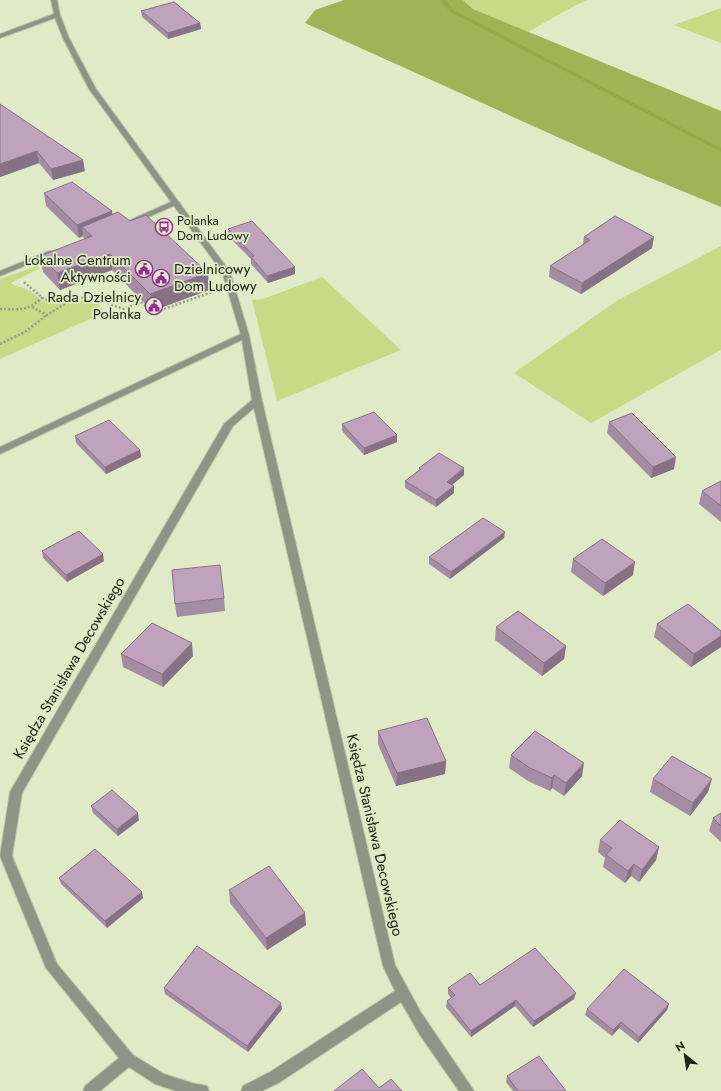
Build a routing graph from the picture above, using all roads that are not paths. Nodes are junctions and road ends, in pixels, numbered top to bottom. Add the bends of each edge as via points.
1 (55, 0) edge
2 (57, 15) junction
3 (0, 36) edge
4 (176, 203) junction
5 (124, 224) edge
6 (58, 250) edge
7 (0, 274) edge
8 (245, 335) junction
9 (257, 401) junction
10 (0, 450) edge
11 (402, 994) junction
12 (128, 1059) junction
13 (90, 1091) edge
14 (202, 1091) edge
15 (248, 1091) edge
16 (466, 1091) edge

1 - 2 street, Księdza Stanisława Decowskiego
2 - 3 street
2 - 4 street, Księdza Stanisława Decowskiego via 93,89
4 - 5 street
4 - 8 street, Księdza Stanisława Decowskiego via 226,272
6 - 7 street
8 - 9 street, Księdza Stanisława Decowskiego
8 - 10 street
9 - 11 street, Księdza Stanisława Decowskiego via 389,966
9 - 12 street, Księdza Stanisława Decowskiego via 229,424 16,792 6,856 49,961 52,968
11 - 15 street via 275,1077
11 - 16 street, Księdza Stanisława Decowskiego via 429,1039
12 - 13 street
12 - 14 street, Księdza Stanisława Decowskiego via 160,1079

